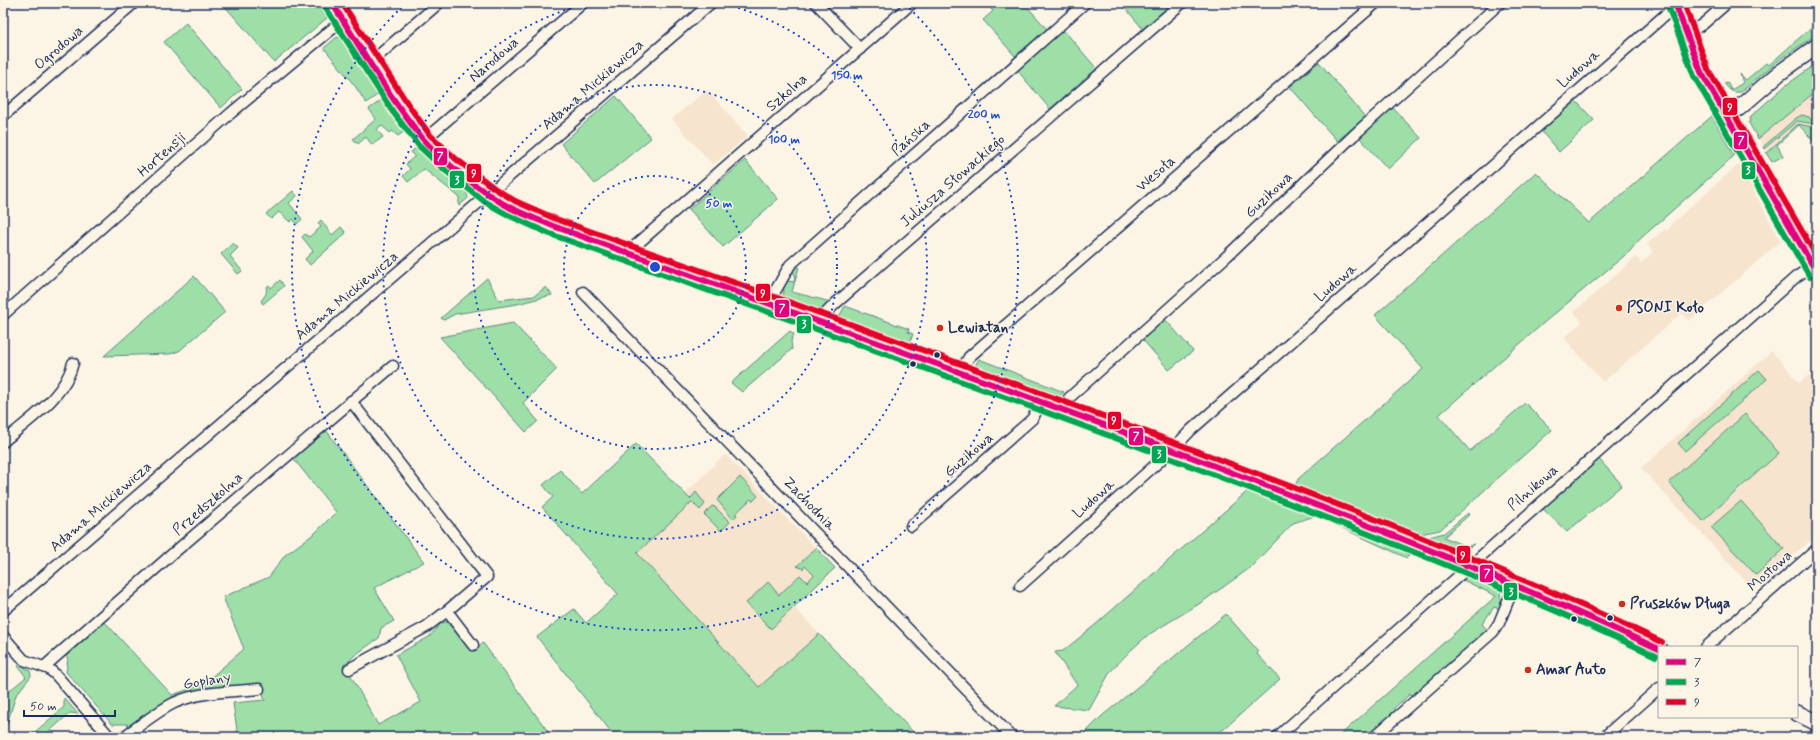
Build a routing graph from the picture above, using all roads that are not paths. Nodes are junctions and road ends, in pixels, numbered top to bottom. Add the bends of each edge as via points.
1 (134, 3) edge
2 (332, 3) edge
3 (439, 3) edge
4 (583, 3) edge
5 (711, 3) edge
6 (816, 3) edge
7 (912, 3) edge
8 (1085, 3) edge
9 (1182, 3) edge
10 (1376, 3) edge
11 (1500, 3) edge
12 (1727, 3) edge
13 (1676, 6) edge
14 (343, 20) junction
15 (1686, 34) junction
16 (1817, 46) edge
17 (860, 49) junction
18 (371, 62) junction
19 (1726, 115) junction
20 (3, 116) edge
21 (424, 140) junction
22 (489, 195) junction
23 (627, 253) junction
24 (1814, 269) edge
25 (584, 292) dead end
26 (768, 304) junction
27 (3, 315) edge
28 (823, 324) junction
29 (73, 364) dead end
30 (392, 366) dead end
31 (960, 373) junction
32 (350, 401) junction
33 (1042, 402) junction
34 (1062, 410) junction
35 (3, 442) edge
36 (1172, 450) junction
37 (911, 526) dead end
38 (1817, 549) edge
39 (1471, 565) junction
40 (1515, 584) junction
41 (1020, 586) dead end
42 (3, 611) edge
43 (446, 611) junction
44 (3, 636) edge
45 (473, 645) dead end
46 (1707, 646) edge
47 (1658, 649) edge
48 (44, 668) junction
49 (349, 669) dead end
50 (259, 689) dead end
51 (1658, 689) edge
52 (1798, 714) edge
53 (1817, 723) edge
54 (1817, 731) edge
55 (110, 737) edge
56 (123, 737) edge
57 (1012, 737) edge
58 (1277, 737) edge
59 (1374, 737) edge
60 (1604, 737) edge
61 (1814, 737) edge

1 - 20 street, Ogrodowa
2 - 14 street
3 - 18 street
4 - 21 street, Narodowa
5 - 22 street, Adama Mickiewicza
6 - 17 street
7 - 17 street, Szkolna
8 - 26 street, Pańska via 790,265
9 - 28 street, Juliusza Słowackiego via 836,303 828,312
10 - 31 street, Wesoła via 969,357
11 - 34 street, Guzikowa via 1353,136 1227,256 1069,398
12 - 15 street via 1703,24
13 - 15 street
13 - 36 street, Ludowa via 1197,425
14 - 18 street
14 - 27 street, Hortensji via 231,113
15 - 19 street via 1702,72
16 - 19 street via 1778,74 1739,108
17 - 23 street, Szkolna
18 - 21 street
19 - 24 street
21 - 22 street via 451,166
22 - 23 street via 532,218
22 - 42 street, Adama Mickiewicza
23 - 26 street
24 - 39 street, Pilnikowa via 1796,277
25 - 57 street, Zachodnia
26 - 28 street
28 - 31 street
29 - 35 street via 62,389
30 - 32 street, Przedszkolna
31 - 33 street
32 - 43 street via 487,577
32 - 48 street, Przedszkolna
33 - 34 street
33 - 37 street, Guzikowa via 1032,419
34 - 36 street
36 - 39 street
36 - 41 street, Ludowa
38 - 46 street, Mostowa
39 - 40 street
39 - 58 street, Pilnikowa
40 - 47 street
40 - 59 street via 1493,632
43 - 45 street
43 - 49 street via 426,627
44 - 48 street via 24,660
48 - 55 street via 56,675
50 - 56 street, Goplany via 204,694 183,700
51 - 60 street
52 - 53 street
54 - 61 street

